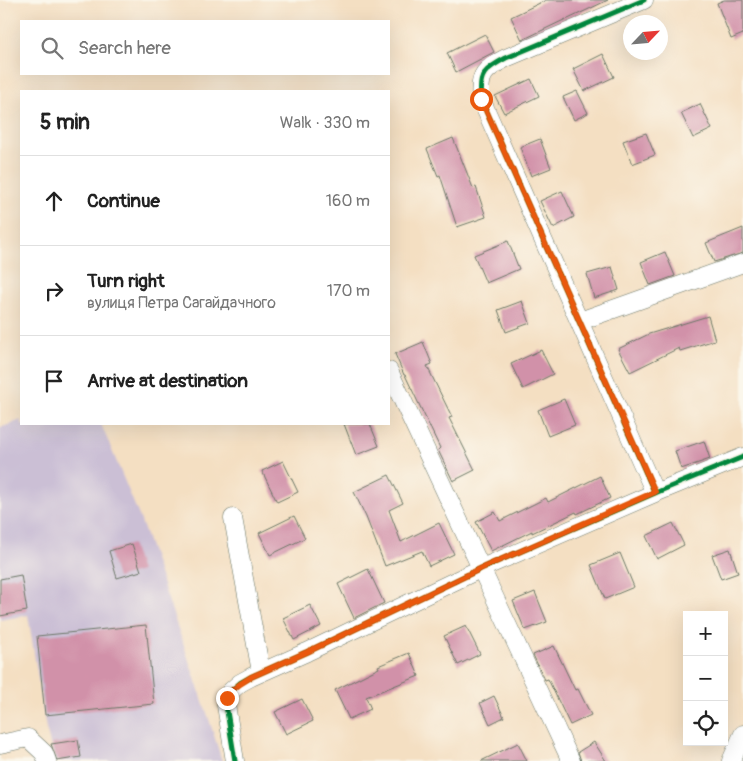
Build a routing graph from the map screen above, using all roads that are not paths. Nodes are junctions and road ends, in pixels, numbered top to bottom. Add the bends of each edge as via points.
1 (644, 0) edge
2 (743, 263) edge
3 (580, 321) junction
4 (390, 373) edge
5 (743, 457) edge
6 (655, 492) junction
7 (233, 518) dead end
8 (482, 568) junction
9 (261, 672) junction
10 (743, 734) edge
11 (0, 744) edge
12 (47, 761) edge
13 (235, 761) edge
14 (571, 761) edge
15 (731, 761) edge

1 - 3 street via 506,58 490,66 481,78 481,99
2 - 3 street
3 - 6 street
4 - 8 street
5 - 6 street
6 - 8 street
7 - 9 street
8 - 9 street
8 - 14 street
9 - 13 street via 240,684 227,698
10 - 15 street
11 - 12 street via 28,738 44,753

